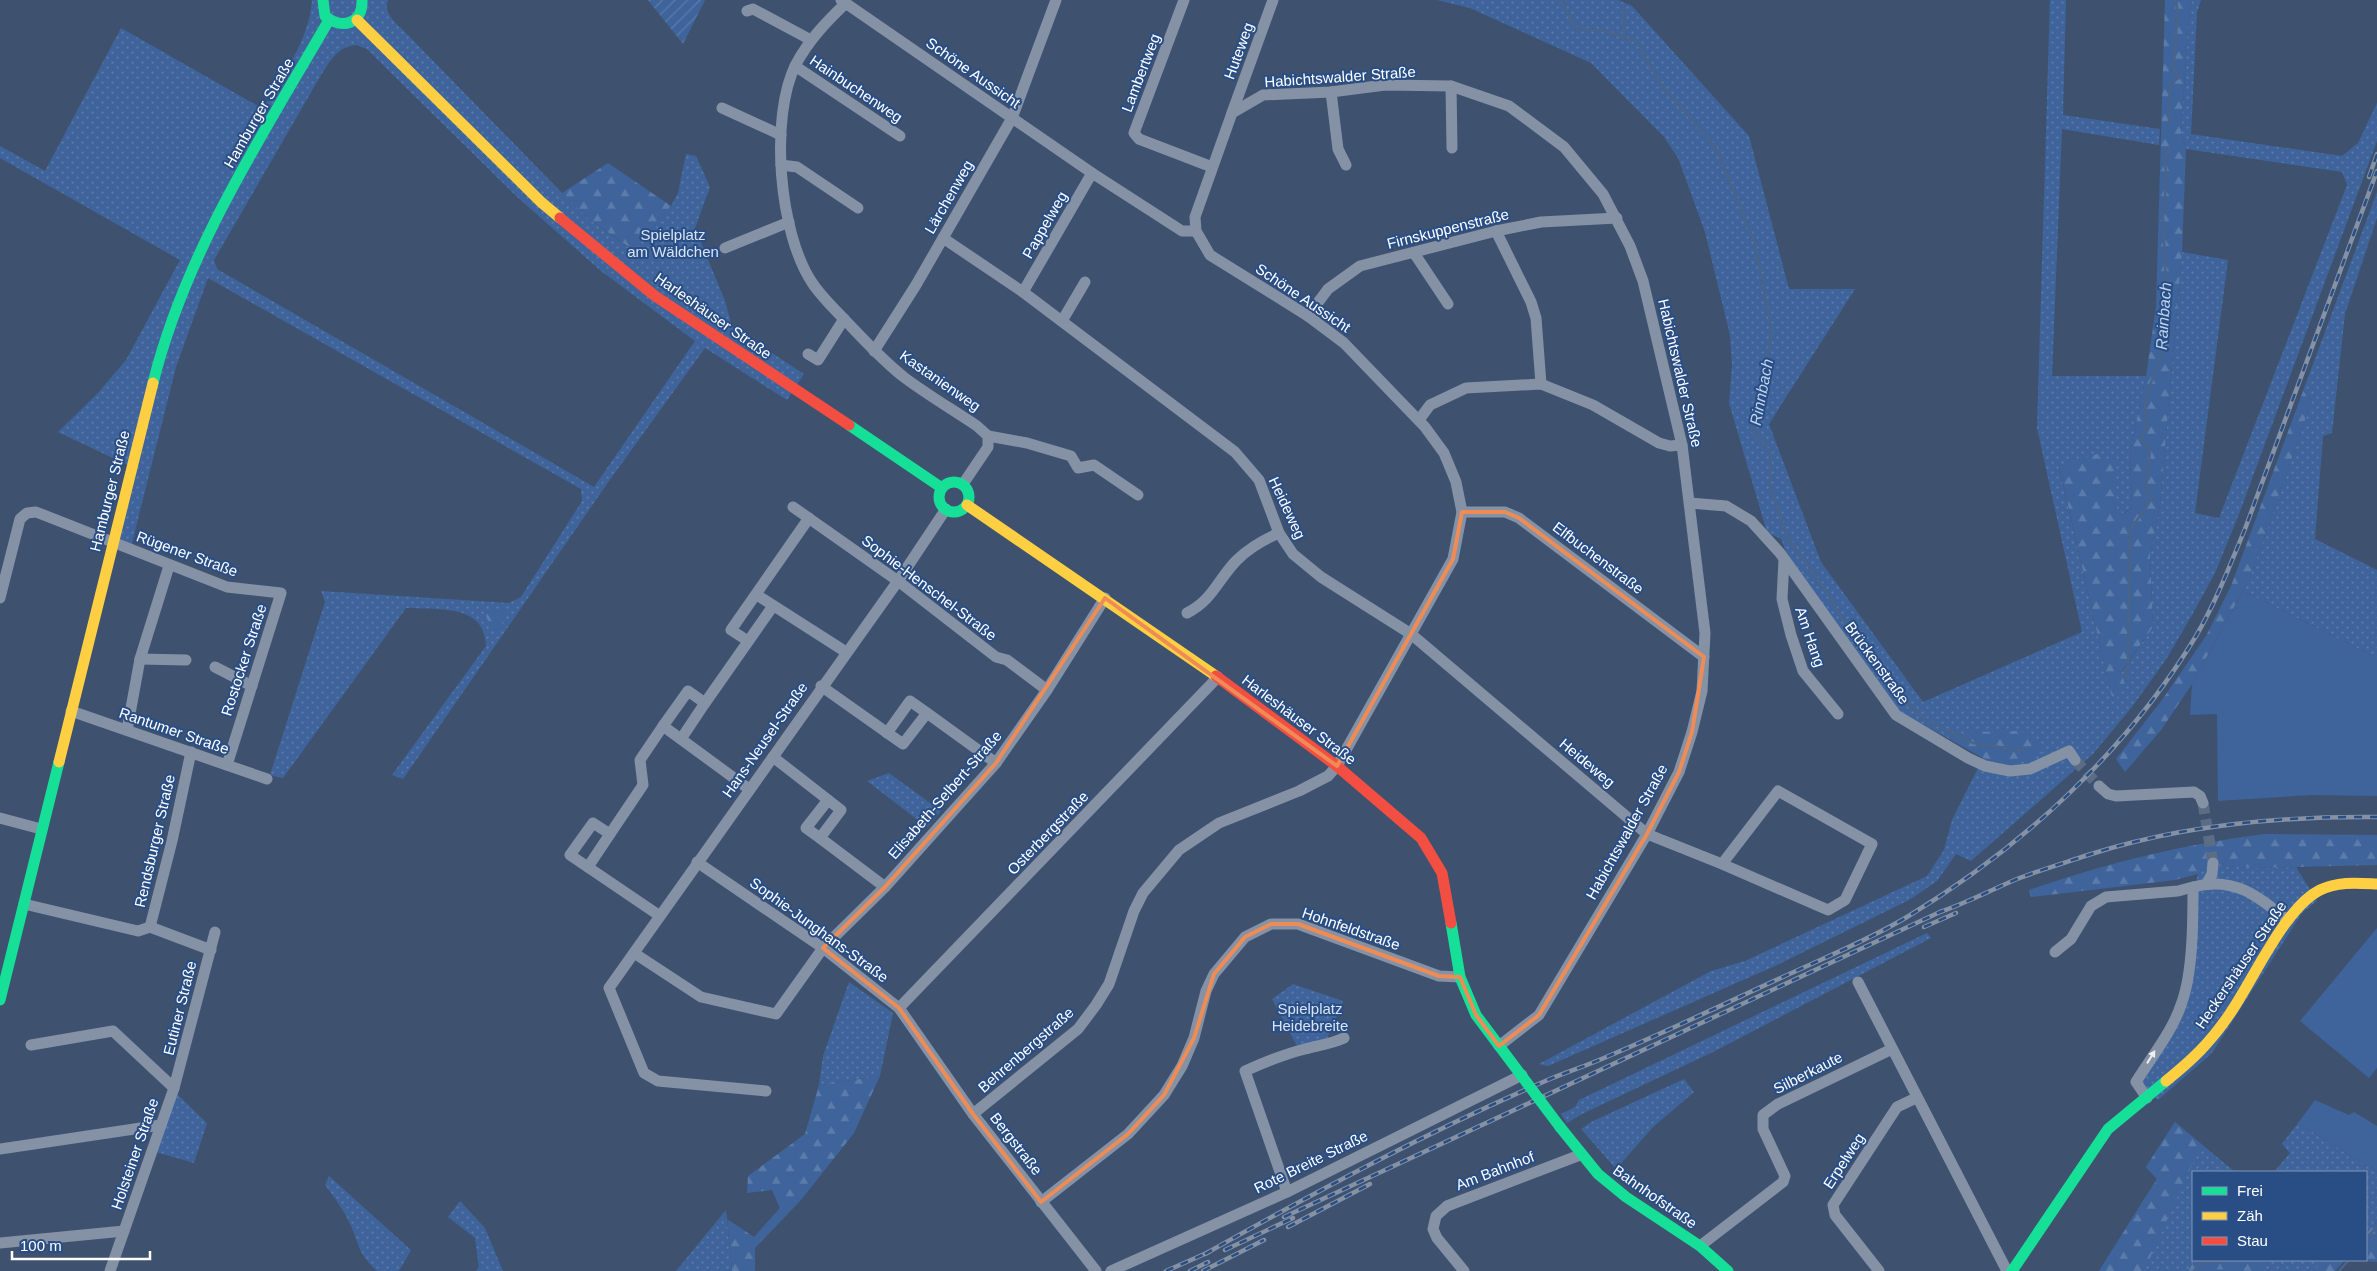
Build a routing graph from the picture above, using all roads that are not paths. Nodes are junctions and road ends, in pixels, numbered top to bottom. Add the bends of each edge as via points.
1 (323, 0) edge
2 (362, 0) edge
3 (1056, 0) edge
4 (1184, 0) edge
5 (1273, 0) edge
6 (844, 2) edge
7 (747, 11) dead end
8 (329, 20) junction
9 (357, 20) junction
10 (811, 40) junction
11 (795, 66) junction
12 (1451, 86) junction
13 (1331, 92) junction
14 (722, 108) dead end
15 (1232, 113) junction
16 (1012, 118) junction
17 (781, 135) junction
18 (900, 136) dead end
19 (1452, 148) dead end
20 (781, 165) junction
21 (1346, 165) dead end
22 (1212, 167) junction
23 (1092, 173) junction
24 (858, 208) dead end
25 (1617, 218) junction
26 (789, 222) junction
27 (1196, 231) junction
28 (1496, 231) junction
29 (943, 238) junction
30 (725, 248) dead end
31 (1414, 253) junction
32 (1085, 282) dead end
33 (1023, 292) junction
34 (1448, 304) dead end
35 (1308, 316) junction
36 (844, 319) junction
37 (1062, 321) junction
38 (874, 351) junction
39 (808, 354) dead end
40 (1541, 384) junction
41 (1418, 420) junction
42 (988, 436) junction
43 (1682, 445) junction
44 (963, 484) junction
45 (943, 487) junction
46 (1138, 495) dead end
47 (1690, 503) junction
48 (967, 505) junction
49 (793, 507) dead end
50 (946, 509) junction
51 (1462, 512) junction
52 (809, 518) junction
53 (1279, 533) junction
54 (113, 544) junction
55 (1784, 560) junction
56 (169, 566) junction
57 (898, 581) junction
58 (281, 593) joint
59 (757, 595) junction
60 (0, 598) edge
61 (1105, 598) junction
62 (773, 606) junction
63 (1186, 613) dead end
64 (1411, 634) junction
65 (748, 641) junction
66 (846, 652) junction
67 (1704, 657) junction
68 (140, 659) junction
69 (186, 660) dead end
70 (215, 667) dead end
71 (1218, 677) junction
72 (252, 686) junction
73 (821, 686) junction
74 (1047, 690) junction
75 (705, 703) junction
76 (71, 711) junction
77 (927, 713) junction
78 (1838, 714) dead end
79 (663, 726) junction
80 (127, 730) junction
81 (887, 733) junction
82 (680, 739) junction
83 (191, 752) junction
84 (773, 757) junction
85 (2075, 760) tunnel mouth
86 (996, 762) junction
87 (227, 764) junction
88 (1337, 766) junction
89 (267, 779) dead end
90 (2099, 786) tunnel mouth
91 (749, 789) junction
92 (828, 800) junction
93 (2202, 803) dead end
94 (0, 818) edge
95 (41, 829) junction
96 (610, 834) junction
97 (1647, 834) junction
98 (820, 838) junction
99 (696, 862) junction
100 (2212, 863) tunnel mouth
101 (1722, 864) junction
102 (588, 867) junction
103 (2206, 883) junction
104 (2377, 884) edge
105 (885, 887) junction
106 (2193, 888) junction
107 (24, 904) junction
108 (660, 916) junction
109 (2286, 920) junction
110 (150, 927) junction
111 (215, 932) dead end
112 (823, 948) junction
113 (210, 950) junction
114 (2054, 952) dead end
115 (634, 953) junction
116 (1460, 977) junction
117 (1858, 982) dead end
118 (0, 1000) edge
119 (899, 1008) junction
120 (1344, 1038) dead end
121 (32, 1045) dead end
122 (1499, 1046) junction
123 (1892, 1049) junction
124 (178, 1075) joint
125 (1524, 1079) junction
126 (174, 1088) junction
127 (766, 1091) dead end
128 (1916, 1098) junction
129 (2147, 1098) junction
130 (973, 1114) junction
131 (161, 1125) junction
132 (0, 1149) edge
133 (1580, 1155) junction
134 (1287, 1192) junction
135 (1041, 1202) junction
136 (124, 1231) junction
137 (0, 1243) edge
138 (1700, 1246) junction
139 (110, 1271) edge
140 (1096, 1271) edge
141 (1111, 1271) edge
142 (1464, 1271) edge
143 (1728, 1271) edge
144 (1879, 1271) edge
145 (2007, 1271) edge
146 (2012, 1271) edge

1 - 8 main road via 323,11
2 - 9 main road
3 - 16 street, Lärchenweg
4 - 22 street, Lambertweg via 1134,133 1138,140
5 - 15 street, Huteweg
6 - 10 street, Kastanienweg
6 - 16 street, Schöne Aussicht
7 - 10 street via 753,10
8 - 9 main road via 340,26
8 - 54 main road, Hamburger Straße via 194,262 162,348
9 - 45 main road, Harleshäuser Straße via 541,202 655,296
10 - 11 street, Kastanienweg
11 - 17 street, Kastanienweg via 786,97
11 - 18 street, Hainbuchenweg
12 - 13 street, Habichtswalder Straße via 1385,86
12 - 19 street
12 - 25 street, Habichtswalder Straße via 1509,106 1564,148 1603,194
13 - 15 street, Habichtswalder Straße via 1263,95
13 - 21 street via 1338,149
14 - 17 street
15 - 22 street
16 - 23 street, Schöne Aussicht
16 - 29 street, Lärchenweg
17 - 20 street, Kastanienweg
20 - 24 street via 797,167
20 - 26 street, Kastanienweg
22 - 27 street via 1195,217
23 - 27 street, Schöne Aussicht via 1182,231
23 - 33 street, Pappelweg
25 - 28 street, Firnskuppenstraße via 1541,222
25 - 43 street, Habichtswalder Straße via 1643,282
26 - 30 street
26 - 36 street, Kastanienweg via 802,264 812,283
27 - 35 street, Schöne Aussicht via 1210,255
28 - 31 street, Firnskuppenstraße
28 - 40 street via 1536,318
29 - 33 street, Heideweg
29 - 38 street, Lärchenweg
31 - 34 street
31 - 35 street, Firnskuppenstraße via 1360,266 1328,288
32 - 37 street
33 - 37 street, Heideweg
35 - 41 street, Schöne Aussicht via 1344,343
36 - 38 street, Kastanienweg
36 - 39 street via 818,360
37 - 53 street, Heideweg via 1235,452 1259,480
38 - 42 street, Kastanienweg via 905,378
40 - 41 street via 1466,388 1430,406
40 - 43 street via 1593,405 1659,444
41 - 51 street, Schöne Aussicht via 1444,453 1456,482
42 - 44 street via 988,447
42 - 46 street, Kastanienweg via 1028,443 1071,456 1078,468 1094,465
43 - 47 street, Habichtswalder Straße
44 - 45 main road via 955,482
44 - 48 main road via 969,494
45 - 50 main road via 940,500
47 - 55 street, Brückenstraße via 1726,506 1751,521
47 - 67 street, Habichtswalder Straße via 1705,633
48 - 50 main road via 957,512
48 - 61 main road, Harleshäuser Straße
49 - 52 street, Sophie-Henschel-Straße
50 - 57 street, Hans-Neusel-Straße
51 - 64 street, Schöne Aussicht via 1453,559
51 - 67 street, Elfbuchenstraße via 1491,510 1519,518
52 - 57 street, Sophie-Henschel-Straße
52 - 59 street
53 - 63 street via 1246,552 1212,594
53 - 64 street, Heideweg via 1293,554 1321,577
54 - 56 street, Rügener Straße
54 - 60 street, Rügener Straße via 36,512 27,513 20,519
54 - 76 main road, Hamburger Straße
55 - 78 street, Am Hang via 1782,599 1803,671
55 - 85 street, Brückenstraße via 1896,715 1985,766 2010,772 2030,769 2069,752
56 - 58 street, Rügener Straße via 227,587
56 - 68 street
57 - 66 street, Hans-Neusel-Straße
57 - 74 street, Sophie-Henschel-Straße via 996,657 1007,660
58 - 72 street, Rostocker Straße
59 - 62 street
59 - 65 street via 731,630
61 - 71 main road, Harleshäuser Straße
61 - 74 street, Elisabeth-Selbert-Straße
62 - 65 street
62 - 66 street
64 - 88 street, Schöne Aussicht
64 - 97 street, Heideweg
65 - 75 street
66 - 73 street, Hans-Neusel-Straße
67 - 97 street, Habichtswalder Straße via 1702,691 1692,732 1679,772
68 - 69 street
68 - 80 street
70 - 72 street
71 - 88 main road, Harleshäuser Straße
71 - 119 street, Osterbergstraße
72 - 87 street, Rostocker Straße
73 - 81 street
73 - 84 street, Hans-Neusel-Straße
74 - 86 street, Elisabeth-Selbert-Straße
75 - 79 street via 688,691
75 - 82 street
76 - 80 street, Rantumer Straße
76 - 95 main road, Hamburger Straße
77 - 81 street via 903,744
77 - 81 street via 910,701
77 - 86 street
79 - 82 street
79 - 96 street via 640,760 643,785
80 - 83 street, Rantumer Straße
82 - 91 street
83 - 87 street, Rantumer Straße
83 - 110 street, Rendsburger Straße
84 - 91 street, Hans-Neusel-Straße
84 - 92 street
86 - 105 street, Elisabeth-Selbert-Straße
87 - 89 street, Rantumer Straße
88 - 116 main road, Harleshäuser Straße via 1421,838 1434,856 1444,881
88 - 130 street, Behrenbergstraße via 1328,776 1298,791 1219,823 1180,850 1143,893 1109,984 1078,1029
90 - 93 street via 2116,796 2194,792
91 - 99 street, Hans-Neusel-Straße
92 - 98 street via 841,810
92 - 98 street via 806,828
94 - 95 street
95 - 107 main road, Hamburger Straße
96 - 102 street
96 - 102 street via 593,823 570,855
97 - 101 street, Heideweg
97 - 122 street, Habichtswalder Straße via 1539,1015
98 - 105 street
99 - 108 street, Hans-Neusel-Straße
99 - 112 street, Sophie-Junghans-Straße
100 - 103 street via 2212,874
101 - 101 street, Heideweg via 1828,910 1846,900 1872,844 1778,791
102 - 108 street
103 - 106 street
103 - 109 street via 2249,891
104 - 109 main road, Heckershäuser Straße via 2352,883 2320,890
105 - 112 street, Elisabeth-Selbert-Straße
106 - 114 street via 2106,897 2091,906 2071,938
129 -> 106 street, Heckershäuser Straße via 2136,1082 2167,1034 2182,1004 2188,980
107 - 110 street, Rendsburger Straße via 138,931
107 - 118 main road, Hamburger Straße
108 - 115 street, Hans-Neusel-Straße
109 - 129 main road, Heckershäuser Straße via 2229,1015 2199,1054
110 - 113 street, Eutiner Straße
111 - 113 street, Eutiner Straße
112 - 115 street, Elisabeth-Selbert-Straße via 776,1014 701,997
112 - 119 street, Sophie-Junghans-Straße
113 - 124 street, Eutiner Straße
115 - 127 street, Hans-Neusel-Straße via 609,988 644,1073 658,1081
116 - 122 main road, Harleshäuser Straße via 1476,1015
116 - 135 street, Hohnfeldstraße via 1439,976 1298,924 1271,924 1245,937 1214,974 1206,991 1194,1038 1164,1095 1128,1134
117 - 123 street
119 - 130 street, Bergstraße
120 - 134 street via 1270,1060 1245,1071
121 - 126 street via 113,1031
122 - 125 main road, Bahnhofstraße
123 - 128 street
123 - 138 street, Silberkaute via 1778,1104 1763,1116 1763,1129 1785,1176 1782,1182
124 - 126 street, Holsteiner Straße
125 - 133 main road, Bahnhofstraße, bridge
125 - 134 street, Rote Breite Straße
126 - 131 street, Holsteiner Straße
128 - 144 street, Erpelweg via 1898,1107 1833,1205 1835,1215
128 - 145 street
129 - 146 main road, Heckershäuser Straße via 2108,1129
130 - 135 street, Bergstraße
131 - 132 street
131 - 136 street, Holsteiner Straße
133 - 138 main road, Bahnhofstraße via 1626,1197
133 - 142 street, Am Bahnhof via 1447,1206 1436,1216 1432,1228 1437,1238
134 - 141 street, Rote Breite Straße
135 - 140 street, Bergstraße
136 - 137 street
136 - 139 street, Holsteiner Straße
138 - 143 main road, Bahnhofstraße

